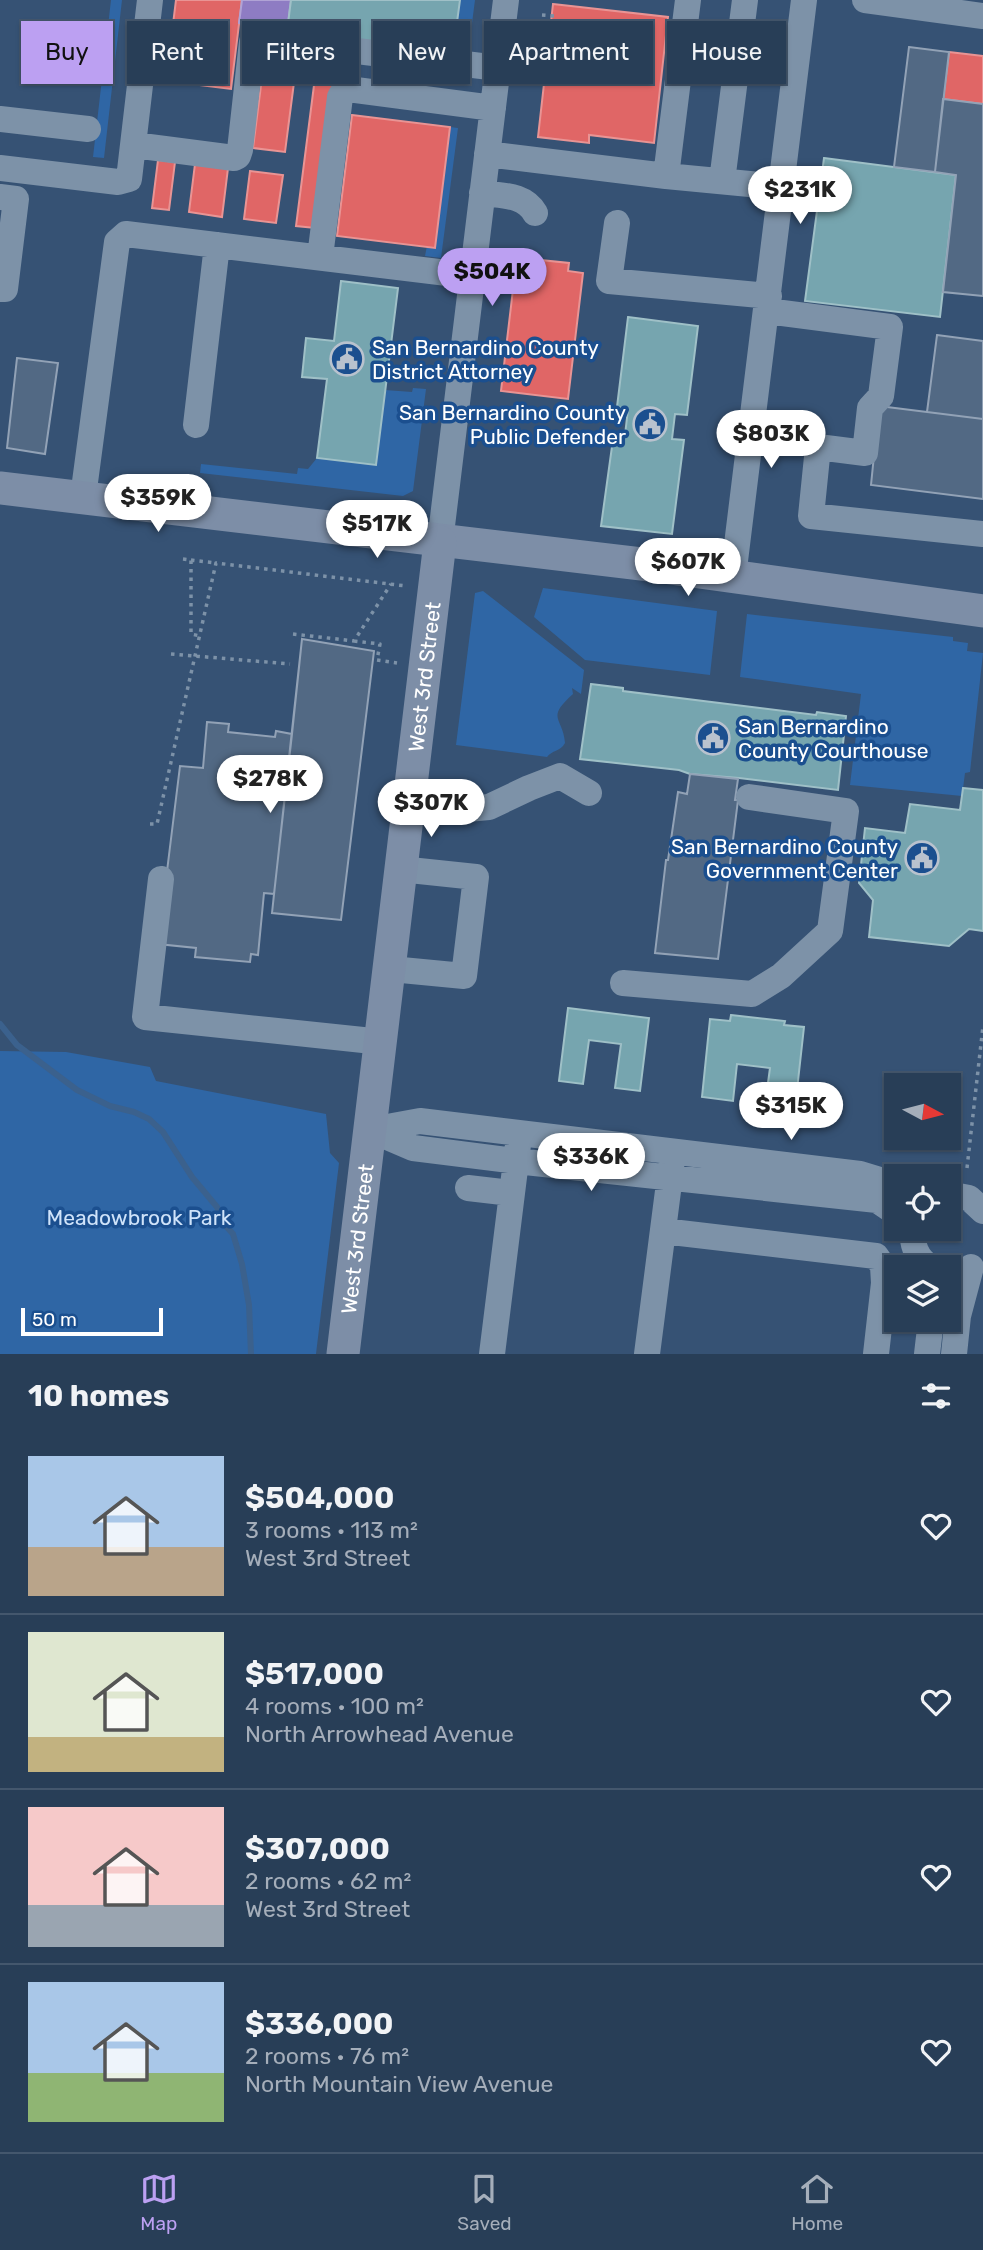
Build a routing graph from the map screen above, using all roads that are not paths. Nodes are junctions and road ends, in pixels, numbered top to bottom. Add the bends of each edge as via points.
1 (150, 0) edge
2 (506, 0) edge
3 (688, 0) edge
4 (745, 0) edge
5 (804, 0) edge
6 (865, 0) edge
7 (983, 16) edge
8 (504, 21) edge
9 (484, 66) edge
10 (496, 84) edge
11 (493, 108) junction
12 (0, 119) edge
13 (88, 130) dead end
14 (134, 147) junction
15 (487, 154) junction
16 (0, 168) edge
17 (666, 176) junction
18 (722, 181) junction
19 (781, 187) junction
20 (482, 193) junction
21 (0, 197) edge
22 (535, 213) dead end
23 (617, 223) dead end
24 (217, 245) junction
25 (320, 257) junction
26 (472, 276) junction
27 (0, 289) edge
28 (768, 303) junction
29 (196, 425) dead end
30 (0, 488) edge
31 (83, 497) junction
32 (983, 534) edge
33 (440, 542) junction
34 (733, 577) junction
35 (983, 611) edge
36 (589, 793) dead end
37 (749, 797) dead end
38 (408, 802) junction
39 (400, 869) junction
40 (160, 879) dead end
41 (390, 969) junction
42 (623, 983) dead end
43 (382, 1042) junction
44 (371, 1130) junction
45 (519, 1133) junction
46 (516, 1161) junction
47 (672, 1164) junction
48 (884, 1181) edge
49 (468, 1188) dead end
50 (511, 1192) junction
51 (961, 1196) edge
52 (884, 1205) edge
53 (982, 1207) edge
54 (663, 1231) junction
55 (930, 1332) edge
56 (956, 1332) edge
57 (343, 1354) edge
58 (492, 1354) edge
59 (646, 1354) edge
60 (876, 1354) edge
61 (927, 1354) edge
62 (954, 1354) edge

1 - 14 street
2 - 8 street, West 3rd Street
3 - 17 street
4 - 18 street
5 - 19 street
6 - 7 street
9 - 14 street via 257,39 237,156
10 - 11 street, West 3rd Street
11 - 15 street, West 3rd Street
11 - 25 street via 348,89 343,92
12 - 13 street
14 - 16 street via 131,173 124,181
15 - 17 street
15 - 20 street, West 3rd Street
17 - 18 street
18 - 19 street
19 - 28 street
20 - 22 street via 522,198
20 - 26 street, West 3rd Street
21 - 27 street via 16,199 5,289
23 - 28 street via 609,281
24 - 25 street
24 - 29 street
24 - 31 street via 126,234 117,242
25 - 26 street
26 - 33 street, West 3rd Street
28 - 32 street via 890,327 881,396 870,408 865,453 818,447 811,516
28 - 34 street
30 - 31 main road
31 - 33 main road
33 - 34 main road
33 - 38 main road, West 3rd Street
34 - 35 main road
36 - 38 street via 560,776 489,807
37 - 42 street via 846,811 830,931 781,976 752,994
38 - 39 main road, West 3rd Street
39 - 41 main road, West 3rd Street
39 - 41 street via 476,877 464,976
40 - 43 street via 145,1017
41 - 43 main road, West 3rd Street
43 - 44 main road, West 3rd Street
44 - 45 street via 420,1121
44 - 46 street via 413,1148
44 - 57 main road, West 3rd Street
45 - 46 street
45 - 47 street
46 - 47 street
46 - 50 street
47 - 48 street via 860,1174
47 - 52 street
47 - 54 street
49 - 50 street
50 - 58 street
51 - 53 street
54 - 59 street
54 - 60 street via 876,1256 883,1266 884,1283
55 - 61 street
56 - 62 street

